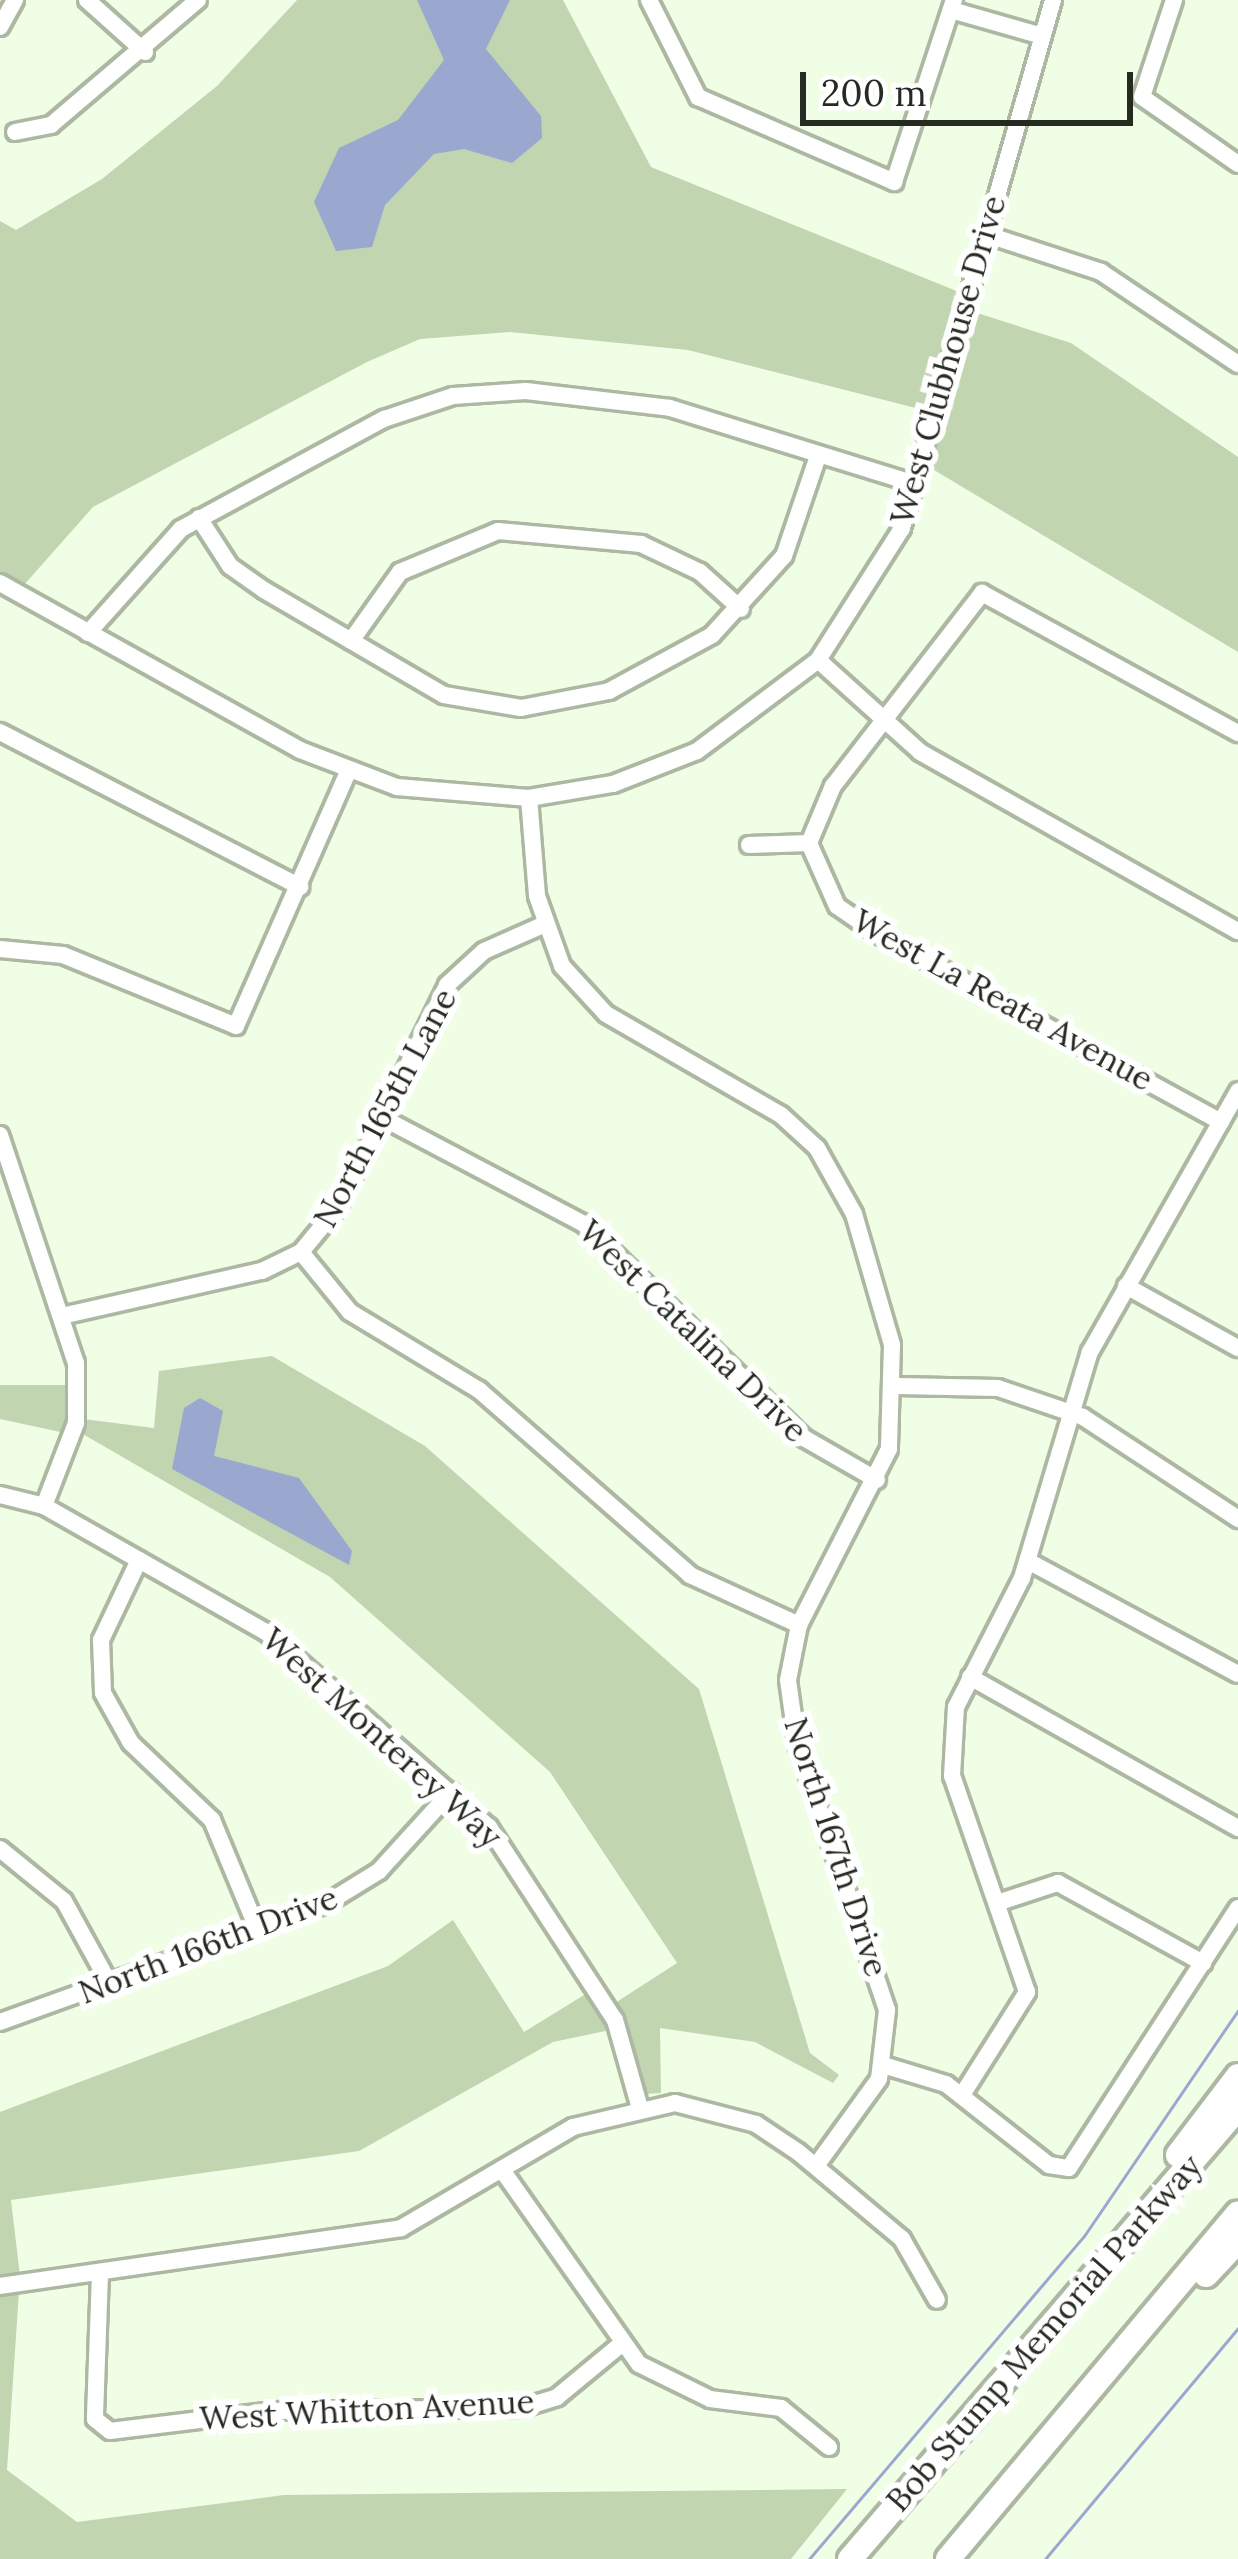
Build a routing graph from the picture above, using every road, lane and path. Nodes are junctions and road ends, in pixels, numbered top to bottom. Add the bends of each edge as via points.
1 (15, 0) edge
2 (87, 0) edge
3 (198, 0) edge
4 (649, 0) edge
5 (1053, 0) edge
6 (1174, 0) edge
7 (952, 5) edge
8 (0, 27) edge
9 (1042, 36) junction
10 (145, 52) junction
11 (15, 132) dead end
12 (1238, 164) edge
13 (985, 234) junction
14 (1238, 364) edge
15 (818, 456) junction
16 (916, 484) junction
17 (200, 518) junction
18 (0, 583) edge
19 (741, 609) junction
20 (88, 633) junction
21 (350, 640) junction
22 (818, 660) junction
23 (886, 723) junction
24 (0, 732) edge
25 (1238, 733) edge
26 (348, 772) junction
27 (530, 798) junction
28 (809, 843) junction
29 (749, 845) dead end
30 (300, 887) junction
31 (543, 925) junction
32 (1238, 931) edge
33 (0, 949) edge
34 (1238, 1090) edge
35 (381, 1117) junction
36 (1221, 1122) junction
37 (0, 1135) edge
38 (301, 1252) junction
39 (1126, 1286) junction
40 (66, 1315) junction
41 (1238, 1348) edge
42 (897, 1386) junction
43 (1067, 1411) junction
44 (877, 1480) junction
45 (0, 1495) edge
46 (44, 1506) junction
47 (1238, 1519) edge
48 (140, 1560) junction
49 (1028, 1561) junction
50 (800, 1625) junction
51 (1238, 1674) edge
52 (970, 1678) junction
53 (452, 1792) junction
54 (1238, 1828) edge
55 (0, 1849) edge
56 (997, 1903) junction
57 (1238, 1908) edge
58 (257, 1928) junction
59 (1203, 1964) junction
60 (109, 1982) junction
61 (0, 2022) edge
62 (883, 2065) junction
63 (1238, 2076) edge
64 (962, 2095) junction
65 (638, 2104) junction
66 (1238, 2108) edge
67 (816, 2166) junction
68 (502, 2170) junction
69 (1238, 2214) edge
70 (1238, 2241) edge
71 (100, 2273) junction
72 (0, 2286) edge
73 (937, 2300) dead end
74 (1062, 2311) junction
75 (620, 2345) junction
76 (830, 2447) dead end
77 (1036, 2456) junction
78 (850, 2559) edge
79 (948, 2559) edge

1 - 8 street
2 - 10 street
3 - 10 street
4 - 7 street via 698,97 894,182
5 - 9 street, West Clubhouse Drive
6 - 12 street via 1142,97
7 - 9 street
9 - 13 street, West Clubhouse Drive
10 - 11 street via 51,125
13 - 14 street via 1101,272
13 - 16 street, West Clubhouse Drive
15 - 16 street
15 - 17 street via 670,408 477,393 384,418
15 - 19 street via 793,540
16 - 22 street, West Clubhouse Drive via 874,583
17 - 20 street via 157,548
17 - 21 street via 243,577
18 - 20 street, West Clubhouse Drive
19 - 21 street via 637,680 521,708 461,702
19 - 21 street via 700,572 640,544 498,530 416,560
20 - 26 street, West Clubhouse Drive
22 - 23 street
22 - 27 street, West Clubhouse Drive via 749,719 672,764
23 - 25 street via 982,593
23 - 28 street via 819,808
23 - 32 street via 957,775
24 - 30 street
26 - 27 street, West Clubhouse Drive via 430,794
26 - 30 street
27 - 31 street
28 - 29 street
28 - 36 street, West La Reata Avenue via 837,906 876,933
30 - 33 street via 236,1026 63,955
31 - 35 street, North 165th Lane via 458,972
31 - 42 street via 606,1014 781,1115 817,1148 854,1214
34 - 36 street
35 - 38 street, North 165th Lane via 338,1207
35 - 44 street, West Catalina Drive via 584,1224 804,1438
36 - 39 street
37 - 40 street
38 - 40 street, North 165th Lane via 262,1271
38 - 50 street via 350,1312 479,1390 707,1588
39 - 41 street
39 - 43 street
40 - 46 street via 78,1412
42 - 43 street via 985,1386
42 - 44 street, North 167th Drive
43 - 47 street
43 - 49 street
44 - 50 street, North 167th Drive
45 - 46 street, West Monterey Way
46 - 48 street, West Monterey Way
48 - 53 street, West Monterey Way via 266,1632
48 - 58 street via 100,1640 103,1694 131,1743 212,1820
49 - 51 street
49 - 52 street
50 - 62 street, North 167th Drive via 789,1709 884,1993
52 - 54 street
52 - 56 street via 950,1761
53 - 58 street, North 166th Drive via 356,1888
53 - 65 street, West Monterey Way via 507,1847 611,2013
55 - 60 street via 64,1900
56 - 59 street via 1058,1883
56 - 64 street via 1027,1992
57 - 59 street
58 - 60 street, North 166th Drive
59 - 64 street via 1064,2169
60 - 61 street, North 166th Drive
62 - 64 street
62 - 67 street
63 - 74 highway
65 - 67 street via 717,2109
65 - 68 street
66 - 74 highway, Bob Stump Memorial Parkway
67 - 73 street via 902,2239
68 - 71 street via 379,2234
68 - 75 street
69 - 77 highway, Bob Stump Memorial Parkway
70 - 77 highway
71 - 72 street
71 - 75 street, West Whitton Avenue via 98,2423 110,2432 272,2411 522,2408 557,2397
74 - 78 highway, Bob Stump Memorial Parkway
75 - 76 street via 684,2391 781,2408
77 - 79 highway, Bob Stump Memorial Parkway

